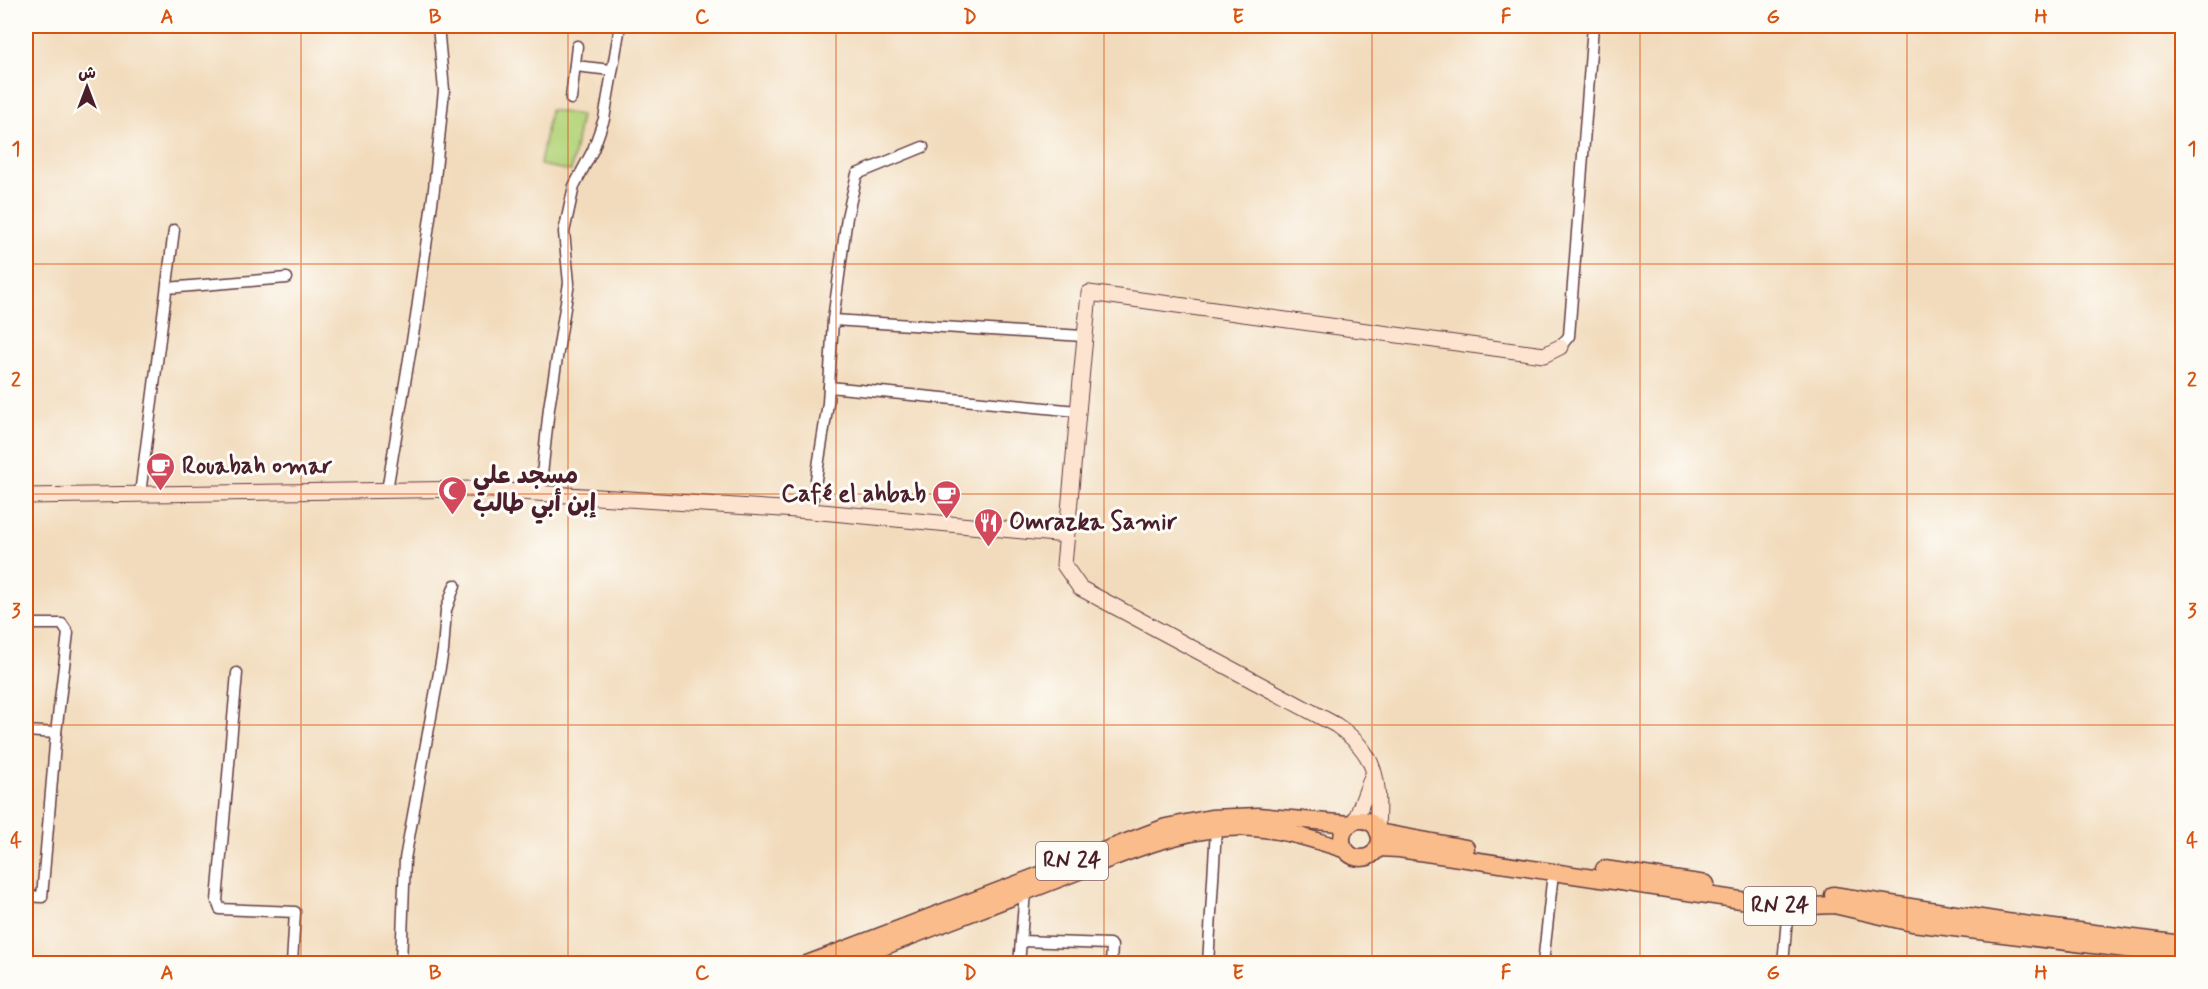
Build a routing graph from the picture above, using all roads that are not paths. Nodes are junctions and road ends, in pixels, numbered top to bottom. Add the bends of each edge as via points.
1 (438, 26) edge
2 (620, 26) edge
3 (1593, 26) edge
4 (577, 46) dead end
5 (575, 66) junction
6 (611, 70) junction
7 (571, 99) dead end
8 (923, 147) dead end
9 (174, 230) dead end
10 (287, 278) dead end
11 (167, 288) junction
12 (833, 320) junction
13 (1083, 336) junction
14 (1560, 348) joint
15 (829, 387) junction
16 (1077, 411) junction
17 (387, 490) junction
18 (140, 494) junction
19 (540, 494) junction
20 (26, 496) edge
21 (812, 511) junction
22 (1066, 535) junction
23 (455, 585) dead end
24 (26, 624) edge
25 (237, 673) dead end
26 (26, 731) edge
27 (56, 733) junction
28 (1373, 774) junction
29 (1352, 823) junction
30 (1216, 829) junction
31 (1377, 836) junction
32 (1346, 850) junction
33 (1553, 873) junction
34 (1025, 892) junction
35 (26, 897) edge
36 (1788, 907) junction
37 (1021, 941) junction
38 (2182, 944) edge
39 (2182, 956) edge
40 (292, 963) edge
41 (402, 963) edge
42 (807, 963) edge
43 (839, 963) edge
44 (1019, 963) edge
45 (1111, 963) edge
46 (1153, 963) edge
47 (1176, 963) edge
48 (1208, 963) edge
49 (1543, 963) edge
50 (1783, 963) edge

1 - 17 street via 444,90 434,189
2 - 6 street
3 - 14 street via 1569,336
4 - 5 street
5 - 6 street
5 - 7 street
6 - 19 street via 604,119 574,186 564,232 569,284
8 - 12 street via 857,174
9 - 11 street
10 - 11 street
11 - 18 street
12 - 13 street
12 - 15 street
13 - 14 main road via 1089,293 1544,355
13 - 16 main road
15 - 16 street
15 - 21 street
16 - 22 main road
17 - 18 main road
17 - 19 main road via 476,489
18 - 20 main road
19 - 21 main road
21 - 22 main road
22 - 28 main road via 1064,565 1080,588 1336,725 1365,750
23 - 41 street via 446,610 443,651 405,859
24 - 27 street via 62,624 68,633
25 - 40 street via 217,901 220,909 295,912
26 - 27 street
27 - 35 street via 42,897
28 - 29 main road
28 - 31 main road via 1379,800
29 - 31 highway via 1367,821
29 - 32 highway via 1342,836
29 - 42 highway, RN 24 via 1258,816 1212,818 1166,827
30 - 32 highway, RN 24 via 1272,830
30 - 34 highway, RN 24 via 1147,845
30 - 48 street
31 - 32 highway via 1371,855 1353,856
31 - 33 highway, RN 24 via 1399,849
31 - 38 highway, RN 24 via 1788,897 1834,895
33 - 36 highway, RN 24
33 - 49 street
34 - 37 street
34 - 43 highway, RN 24
36 - 39 highway, RN 24 via 1834,905 1912,924
36 - 50 street
37 - 44 street
37 - 45 street via 1109,944
46 - 47 street

